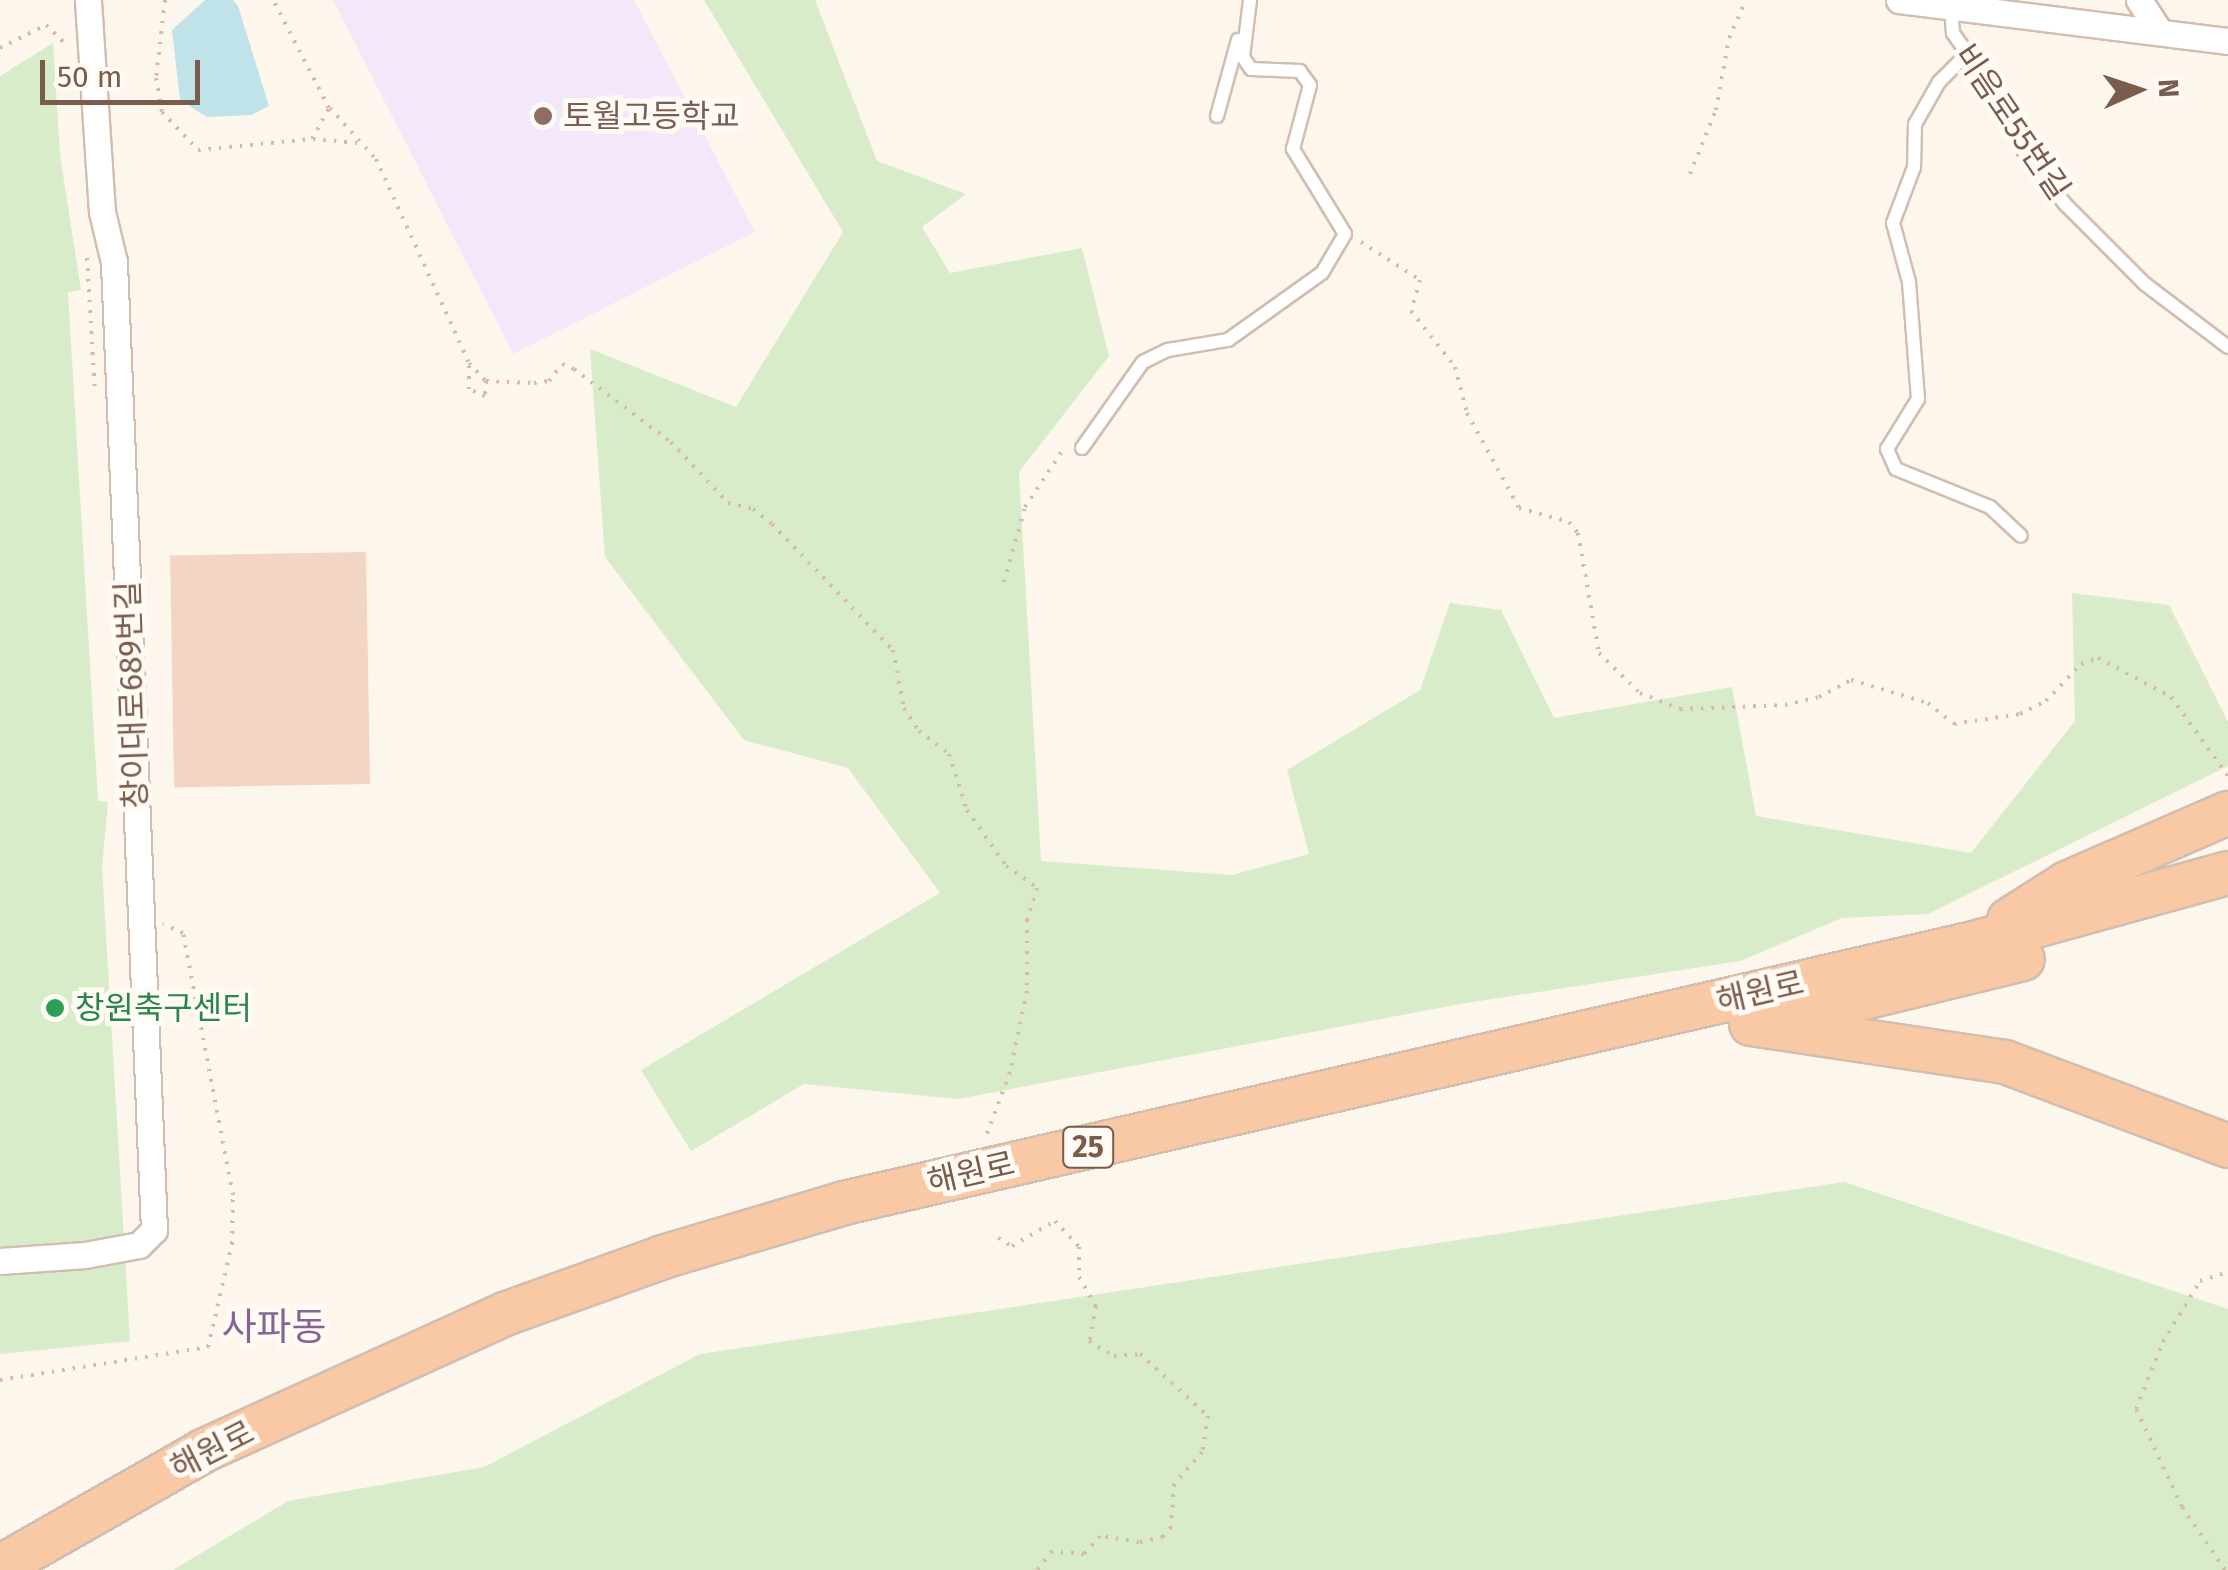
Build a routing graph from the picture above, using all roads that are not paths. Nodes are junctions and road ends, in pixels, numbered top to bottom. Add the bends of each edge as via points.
1 (88, 0) edge
2 (1250, 0) edge
3 (1900, 0) edge
4 (2139, 0) edge
5 (1949, 3) edge
6 (1243, 23) junction
7 (2160, 31) junction
8 (2228, 41) edge
9 (1967, 54) junction
10 (1217, 116) dead end
11 (2228, 346) edge
12 (1082, 448) dead end
13 (2021, 536) dead end
14 (2228, 812) edge
15 (2228, 873) edge
16 (2228, 900) edge
17 (1974, 943) junction
18 (1752, 1024) junction
19 (2228, 1146) edge
20 (0, 1260) edge
21 (0, 1567) edge
22 (20, 1570) edge

1 - 20 street, 창이대로689번길 via 102,212 114,262 154,1230 121,1248
2 - 6 lane
3 - 5 street, 비음로55번길
4 - 7 street
5 - 7 street, 비음로55번길
5 - 9 lane, 비음로55번길 via 1953,33
6 - 10 lane
6 - 12 lane via 1243,58 1251,69 1300,72 1310,84 1293,149 1346,234 1322,273 1228,340 1168,350 1143,362
7 - 8 street, 비음로55번길
9 - 11 lane, 비음로55번길 via 2010,114 2024,152 2064,204 2144,284
9 - 13 lane via 1939,82 1916,124 1914,168 1893,222 1909,282 1918,399 1887,449 1896,468 1990,508
14 - 17 highway via 2067,883
15 - 17 highway, 해원로 / 25
16 - 18 highway, 해원로 / 25 via 1953,979
17 - 21 highway, 해원로 / 25 via 844,1203 663,1256 505,1314 204,1451
18 - 19 highway via 2005,1062
18 - 22 highway, 해원로 / 25 via 839,1226 538,1323

